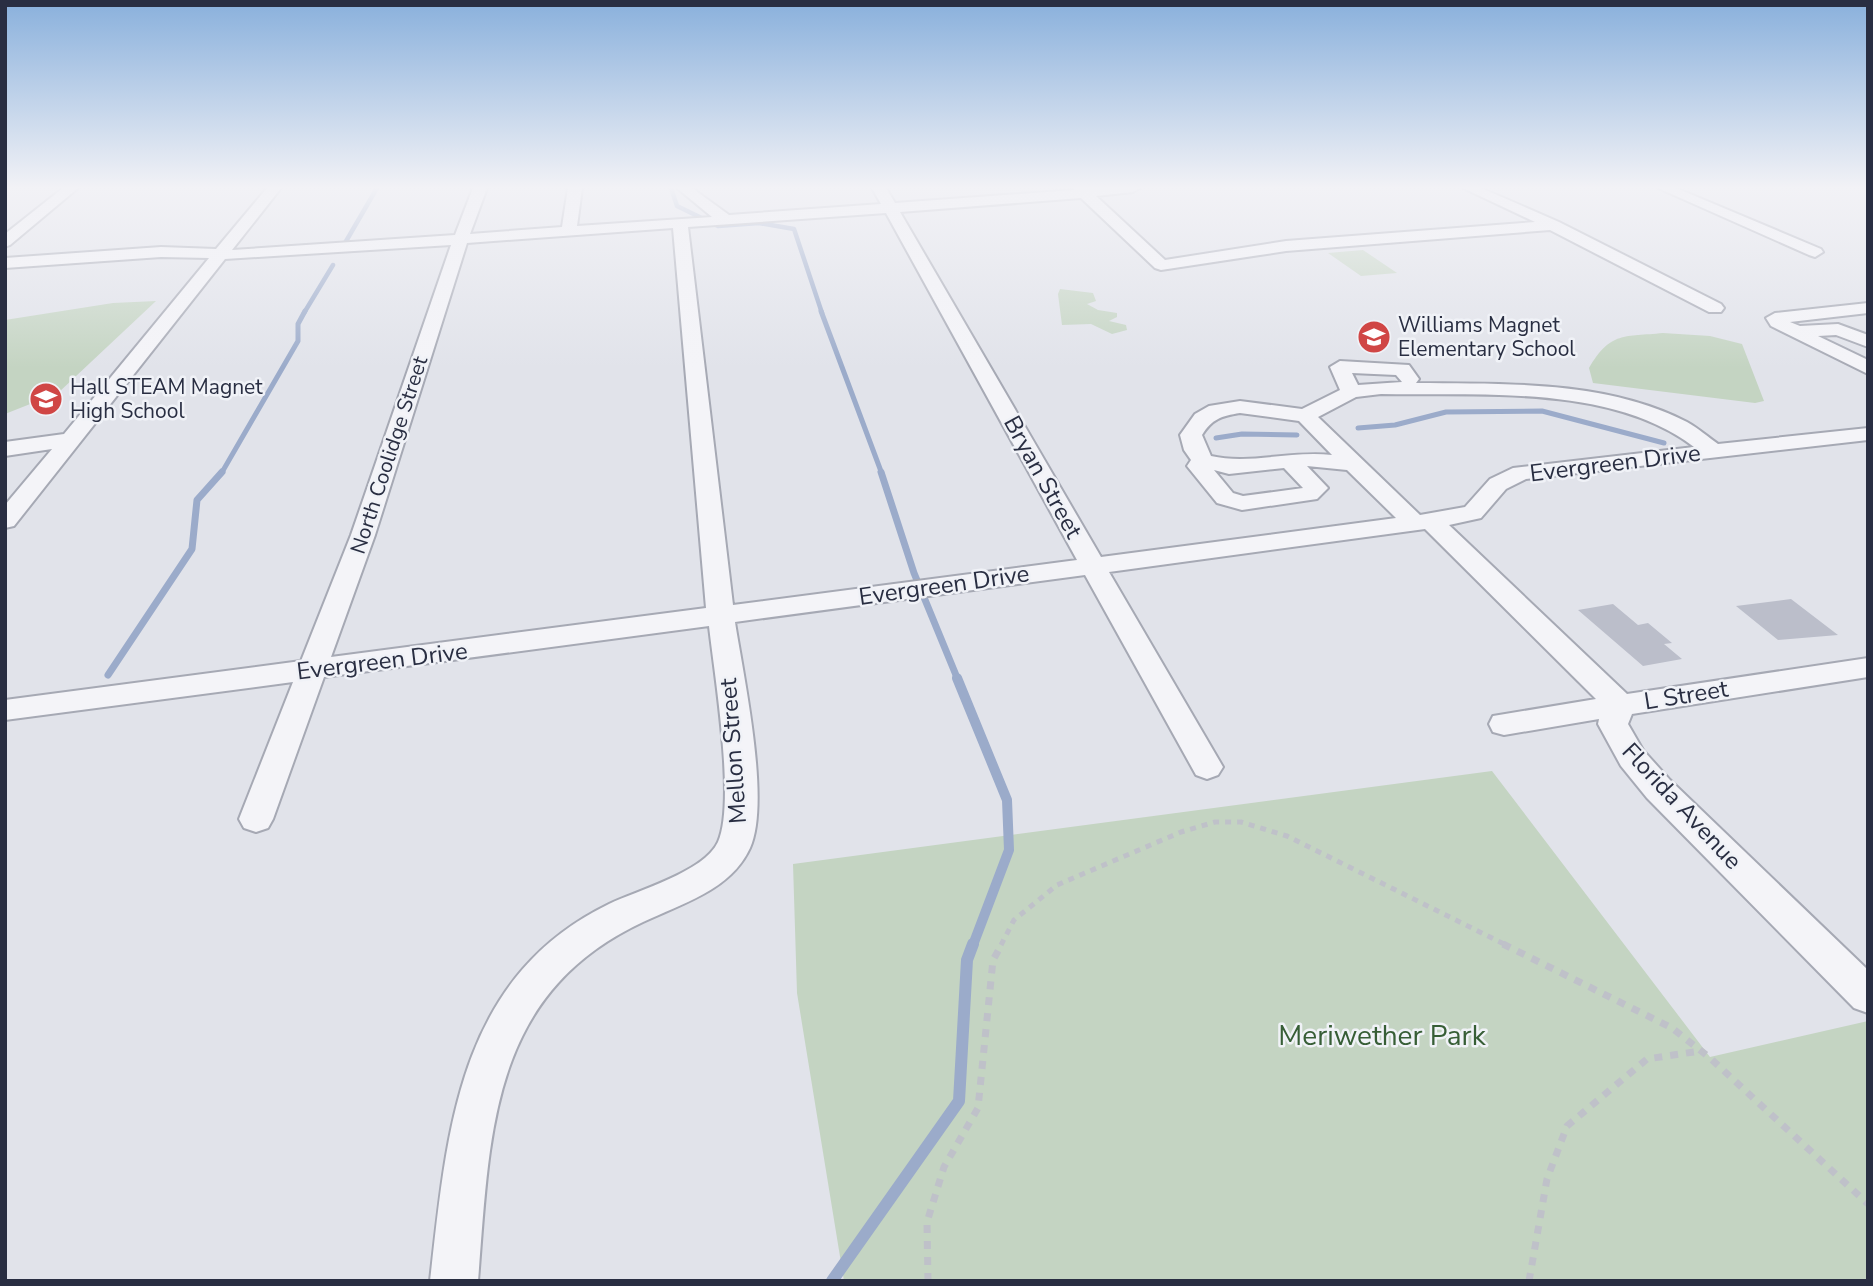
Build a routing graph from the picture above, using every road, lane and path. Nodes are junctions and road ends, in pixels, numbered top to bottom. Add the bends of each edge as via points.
1 (182, 248) edge
2 (225, 248) edge
3 (325, 248) edge
4 (457, 248) edge
5 (687, 248) edge
6 (914, 248) edge
7 (1143, 248) edge
8 (1273, 248) edge
9 (1599, 248) edge
10 (1806, 248) edge
11 (161, 252) junction
12 (1815, 252) dead end
13 (220, 255) junction
14 (5, 263) edge
15 (1716, 308) dead end
16 (1868, 308) edge
17 (1796, 332) junction
18 (1868, 342) edge
19 (1868, 368) edge
20 (1305, 416) junction
21 (1868, 434) edge
22 (70, 440) junction
23 (5, 449) edge
24 (1713, 451) junction
25 (1203, 461) junction
26 (1289, 461) junction
27 (1356, 464) junction
28 (5, 521) edge
29 (1422, 522) junction
30 (1093, 565) junction
31 (721, 616) junction
32 (1868, 667) edge
33 (314, 670) junction
34 (1620, 705) junction
35 (5, 710) edge
36 (1504, 724) dead end
37 (1207, 767) dead end
38 (256, 819) dead end
39 (1868, 996) edge
40 (1701, 1051) junction
41 (1867, 1202) edge
42 (454, 1281) edge
43 (928, 1281) edge
44 (1529, 1281) edge

1 - 11 street
2 - 13 street
3 - 13 street
4 - 33 street, North Coolidge Street
5 - 31 street, Mellon Street
6 - 30 street, Bryan Street
7 - 8 street via 1161,265
9 - 15 street
10 - 12 street
11 - 13 street
11 - 14 street
13 - 22 street
16 - 17 street via 1775,318
17 - 18 street via 1838,329
17 - 19 street
20 - 24 street via 1351,392 1414,387 1536,391 1610,403 1666,420
20 - 25 street via 1240,407 1216,410 1202,418 1191,435
20 - 27 street, Florida Avenue
21 - 24 street, Evergreen Drive
22 - 23 street
22 - 28 street
24 - 29 street, Evergreen Drive via 1521,473 1498,484 1473,513
25 - 26 street via 1228,467
25 - 26 street via 1198,466 1225,498 1242,503 1308,494 1316,488
26 - 27 street
27 - 29 street, Florida Avenue
29 - 30 street, Evergreen Drive
29 - 34 street, Florida Avenue
30 - 31 street, Evergreen Drive
30 - 37 street, Bryan Street
31 - 33 street, Evergreen Drive
31 - 42 street, Mellon Street via 741,829 733,848 706,874 582,937 538,975 515,1005 499,1034 474,1104
32 - 34 street, L Street
33 - 35 street, Evergreen Drive
33 - 38 street, North Coolidge Street
34 - 36 street, L Street
34 - 39 street, Florida Avenue via 1613,724 1636,762
40 - 41 path
40 - 43 path via 1672,1028 1287,836 1241,822 1215,822 1181,832 1057,885 1014,920 993,960 978,1108 944,1167 927,1222
40 - 44 path via 1647,1059 1567,1126 1547,1179

